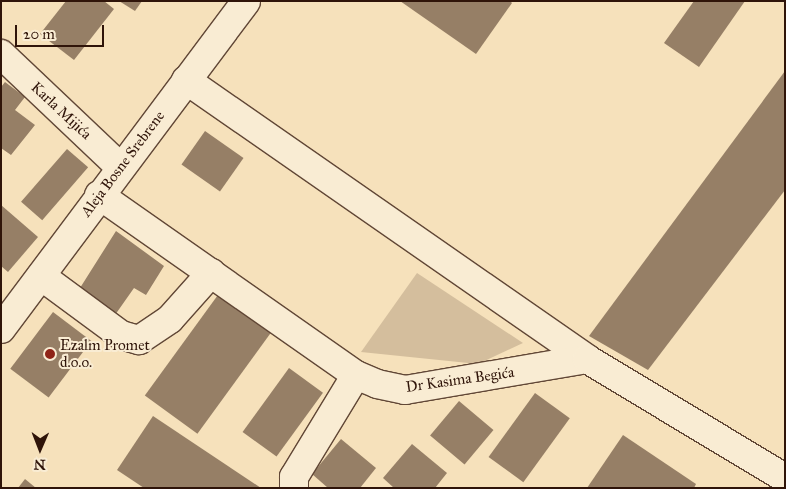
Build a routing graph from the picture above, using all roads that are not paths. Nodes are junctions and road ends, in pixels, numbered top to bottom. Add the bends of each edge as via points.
1 (246, 1) edge
2 (1, 54) edge
3 (186, 80) junction
4 (120, 167) junction
5 (99, 195) junction
6 (211, 273) junction
7 (41, 276) junction
8 (1, 329) edge
9 (587, 359) junction
10 (356, 375) junction
11 (785, 478) edge
12 (294, 488) edge

1 - 3 street, Aleja Bosne Srebrene
2 - 4 street, Karla Mijića
3 - 4 street, Aleja Bosne Srebrene
3 - 9 street
4 - 5 street, Aleja Bosne Srebrene
5 - 6 street, Dr Kasima Begića
5 - 7 street, Aleja Bosne Srebrene
6 - 7 street via 170,319 139,340 122,335
6 - 10 street, Dr Kasima Begića
7 - 8 street, Aleja Bosne Srebrene
9 - 10 street, Dr Kasima Begića via 405,390
9 - 11 street
10 - 12 street via 294,477

